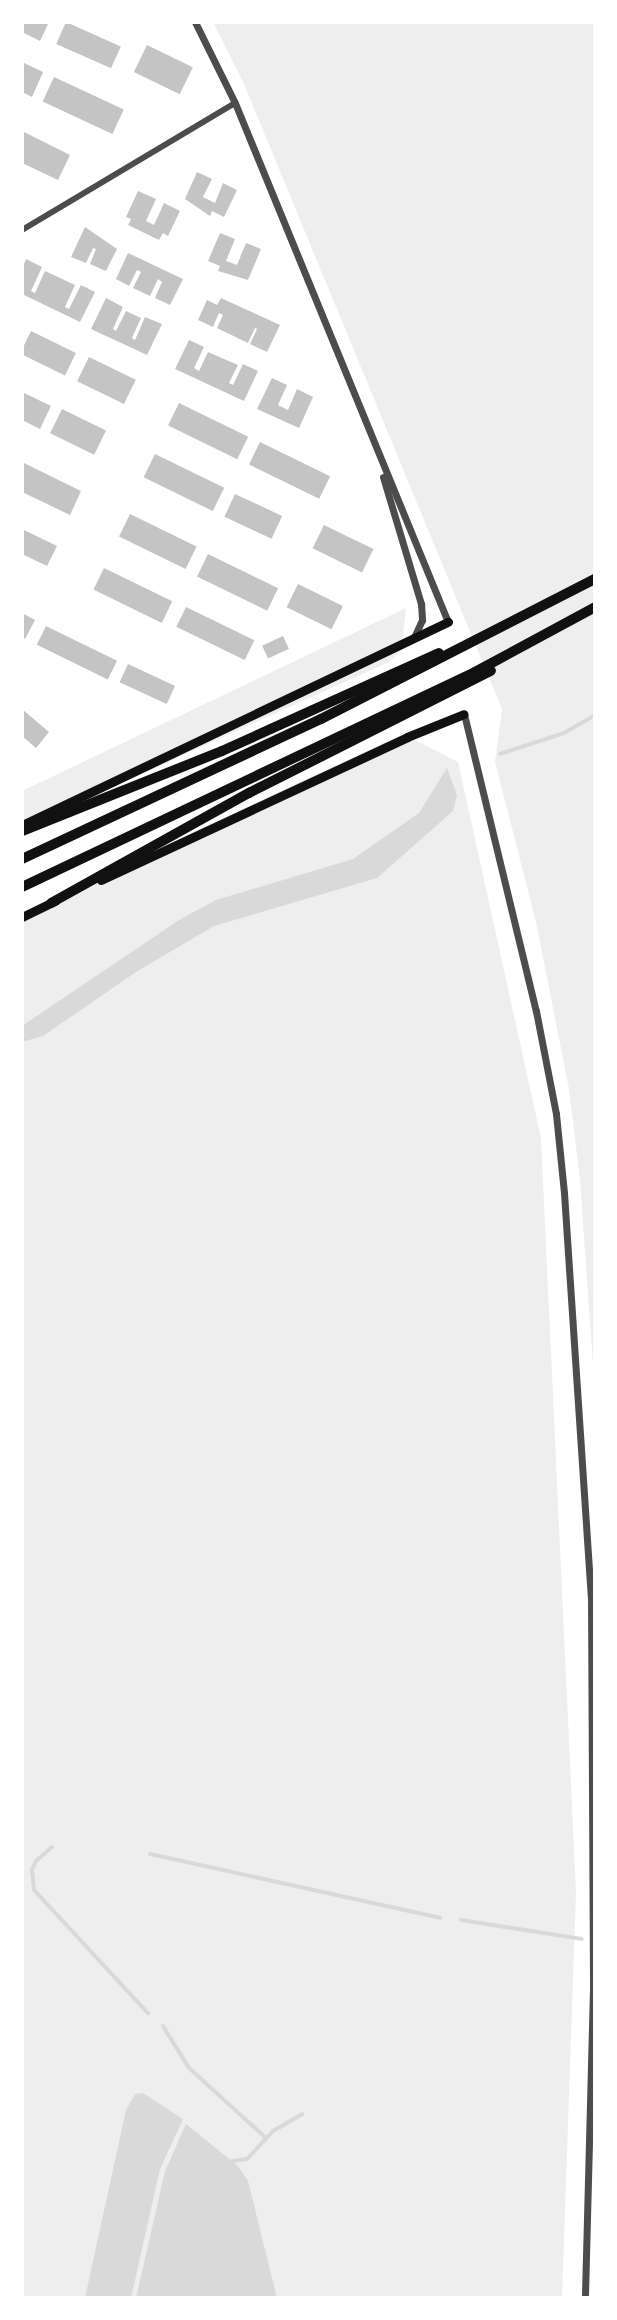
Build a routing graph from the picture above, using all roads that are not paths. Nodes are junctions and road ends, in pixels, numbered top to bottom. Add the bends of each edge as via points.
1 (195, 22) edge
2 (235, 103) junction
3 (22, 230) edge
4 (370, 437) junction
5 (595, 579) edge
6 (595, 607) edge
7 (518, 620) junction
8 (448, 622) joint
9 (545, 635) junction
10 (414, 637) junction
11 (464, 714) joint
12 (22, 828) edge
13 (22, 859) edge
14 (22, 887) edge
15 (51, 903) junction
16 (22, 917) edge
17 (593, 1597) edge
18 (585, 2298) edge

1 - 2 street
2 - 3 street
2 - 4 street
4 - 8 street
4 - 10 street via 421,604 422,620
5 - 7 highway
6 - 9 highway
7 - 12 highway via 222,751
7 - 13 highway
8 - 10 main road
9 - 14 highway
9 - 15 highway via 468,684 249,793
10 - 12 main road
11 - 15 main road
11 - 17 street via 556,1114
15 - 16 main road
17 - 18 street via 593,1989

